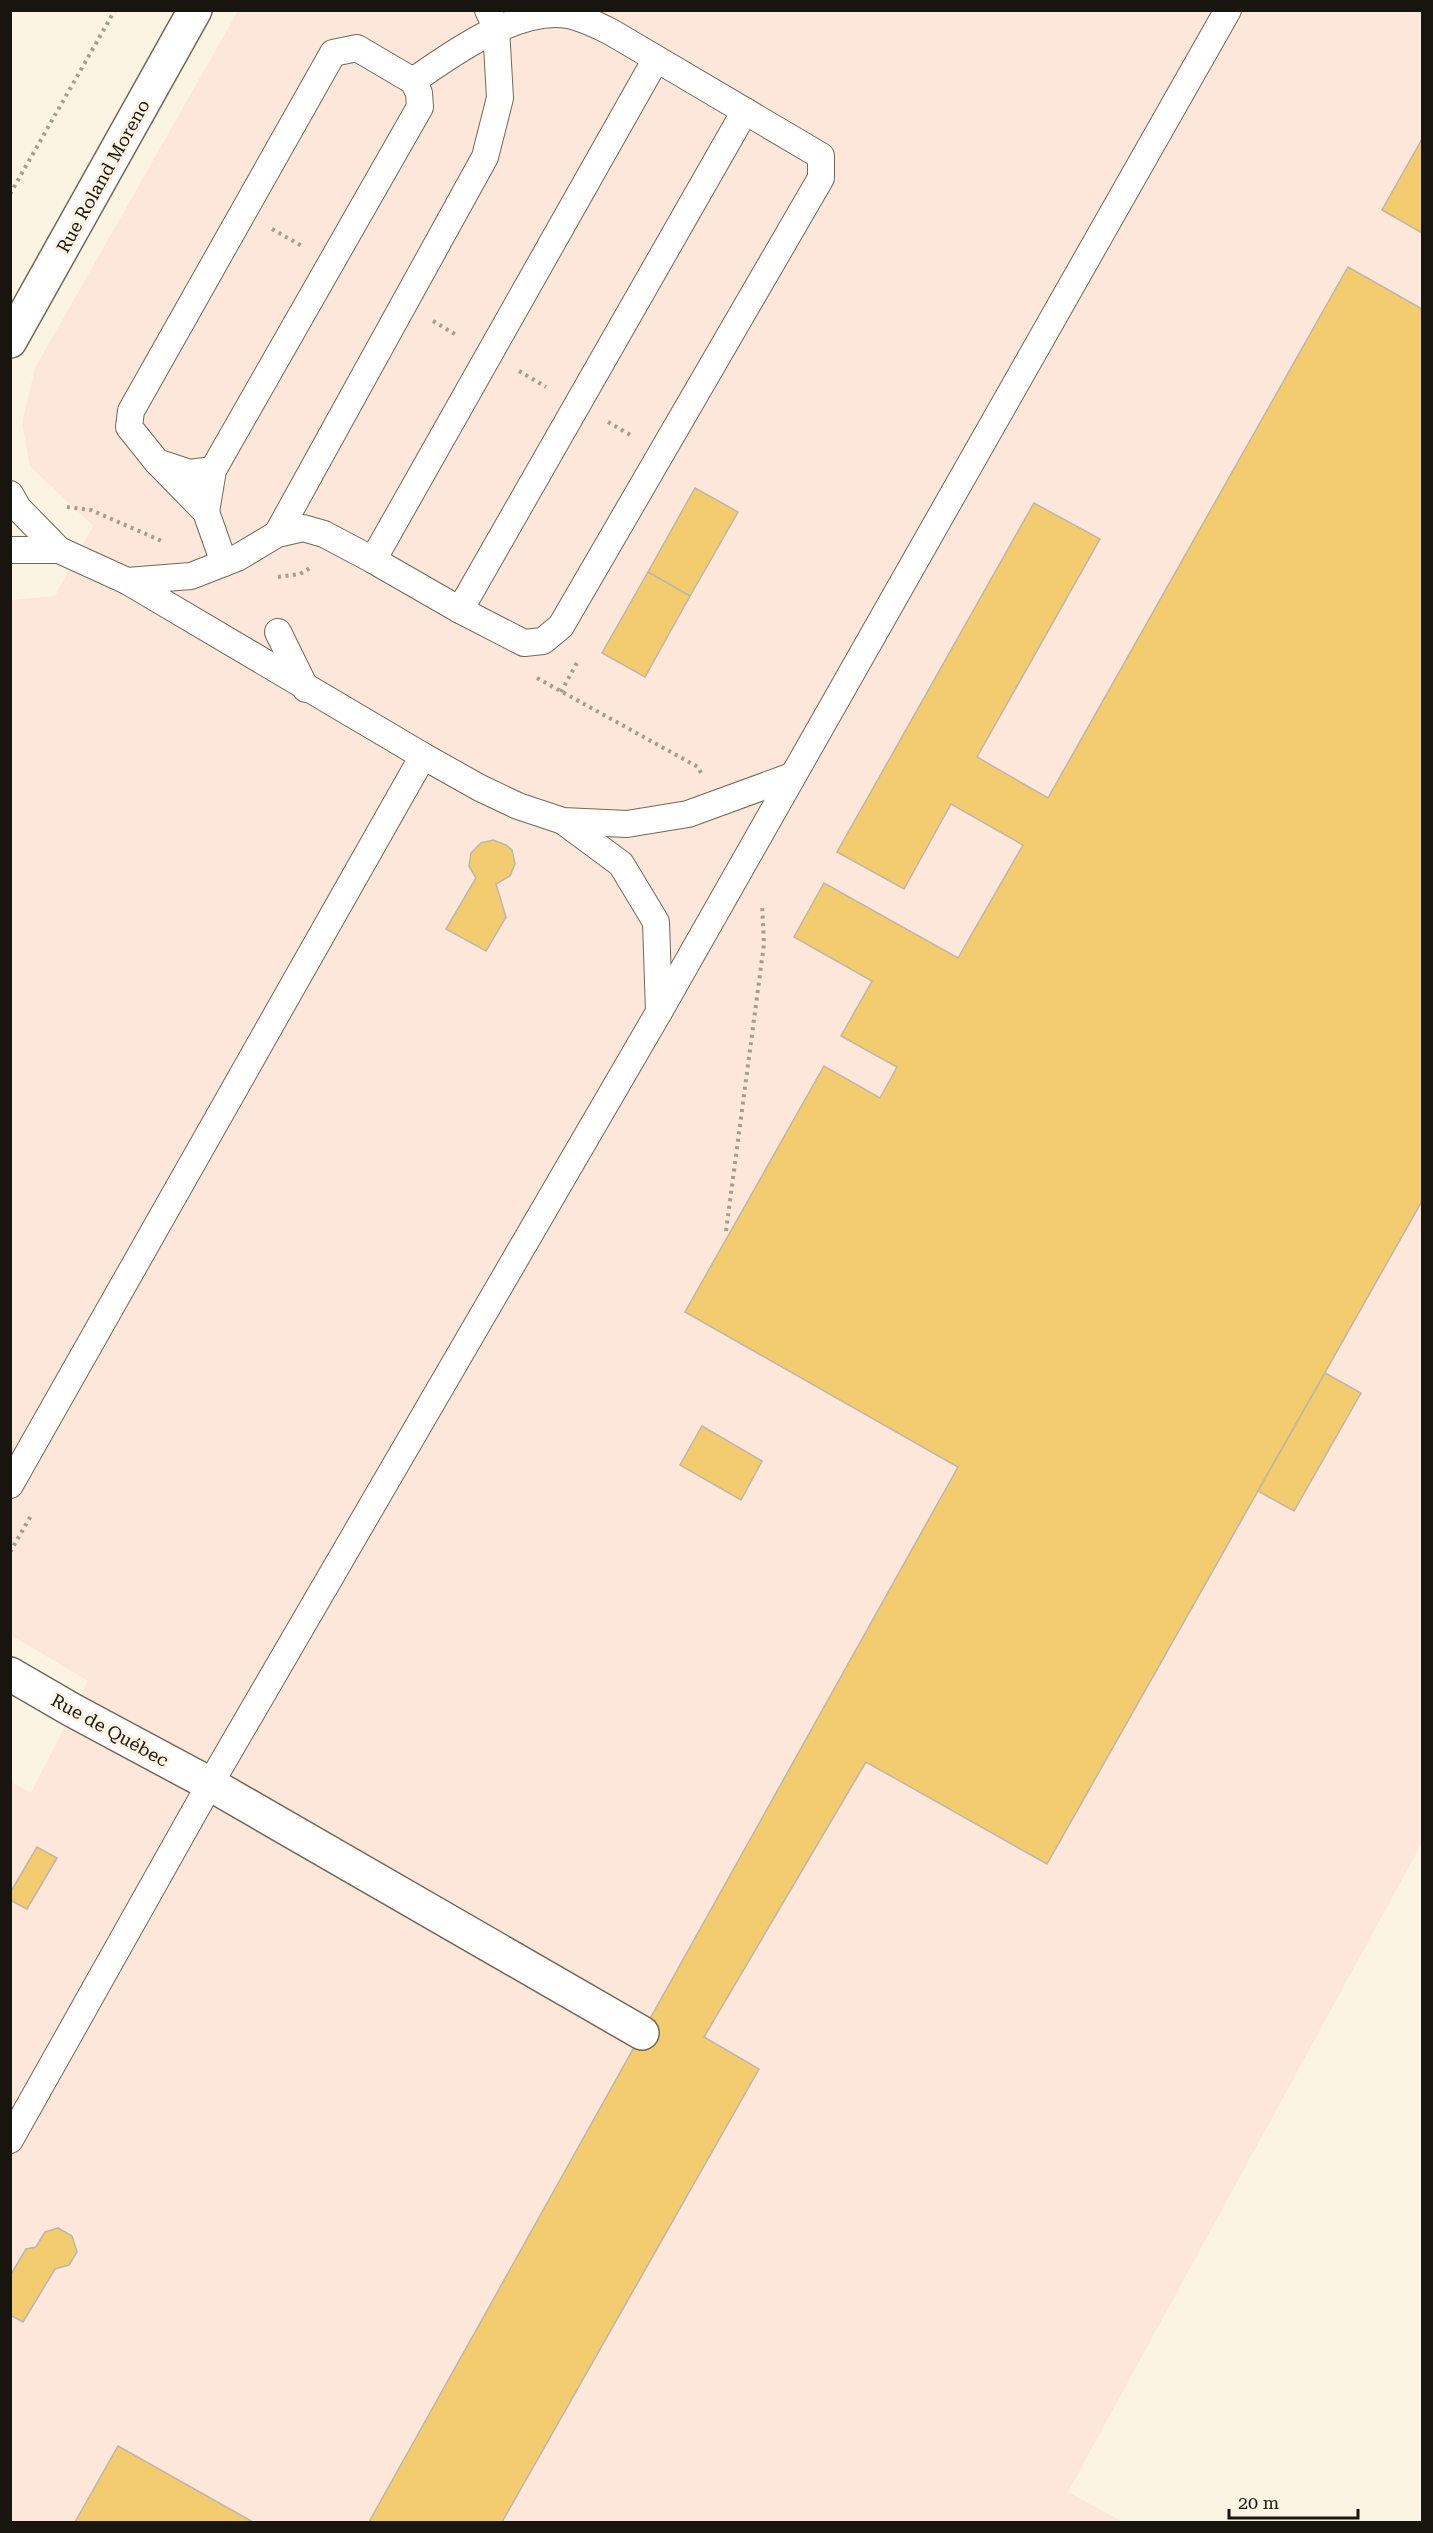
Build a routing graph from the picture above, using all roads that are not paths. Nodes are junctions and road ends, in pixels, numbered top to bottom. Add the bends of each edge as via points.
1 (195, 10) edge
2 (1228, 10) edge
3 (492, 19) edge
4 (656, 59) junction
5 (413, 81) junction
6 (745, 111) junction
7 (10, 341) edge
8 (157, 462) junction
9 (213, 470) junction
10 (10, 494) edge
11 (206, 512) junction
12 (277, 534) junction
13 (10, 550) edge
14 (59, 550) junction
15 (373, 560) junction
16 (224, 563) junction
17 (127, 581) junction
18 (460, 610) junction
19 (278, 632) dead end
20 (306, 689) junction
21 (423, 756) junction
22 (792, 776) junction
23 (563, 821) junction
24 (659, 1012) junction
25 (10, 1485) edge
26 (10, 1674) edge
27 (210, 1784) junction
28 (642, 2033) dead end
29 (10, 2140) edge

1 - 7 street, Rue Roland Moreno
2 - 22 lane
3 - 4 lane via 566,15 591,22
3 - 5 lane
3 - 12 lane via 500,98 485,157
4 - 6 lane
4 - 15 lane
5 - 8 lane via 357,48 333,53 131,411 129,427
5 - 9 lane via 420,107
6 - 18 lane
6 - 18 lane via 821,156 821,178 561,626 543,641 524,644
8 - 9 lane via 190,473
8 - 11 lane
9 - 11 lane
10 - 14 lane via 18,508
11 - 16 lane
12 - 15 lane via 303,528 324,534
12 - 16 lane
13 - 14 lane
14 - 17 lane
15 - 18 lane
16 - 17 lane via 190,576
17 - 20 lane
19 - 20 lane
20 - 21 lane
21 - 23 lane via 518,806
21 - 25 lane
22 - 23 lane via 688,814 627,824
22 - 24 lane
23 - 24 lane via 621,864 656,922
24 - 27 lane
26 - 27 street, Rue de Québec
27 - 28 street, Rue de Québec
27 - 29 lane

